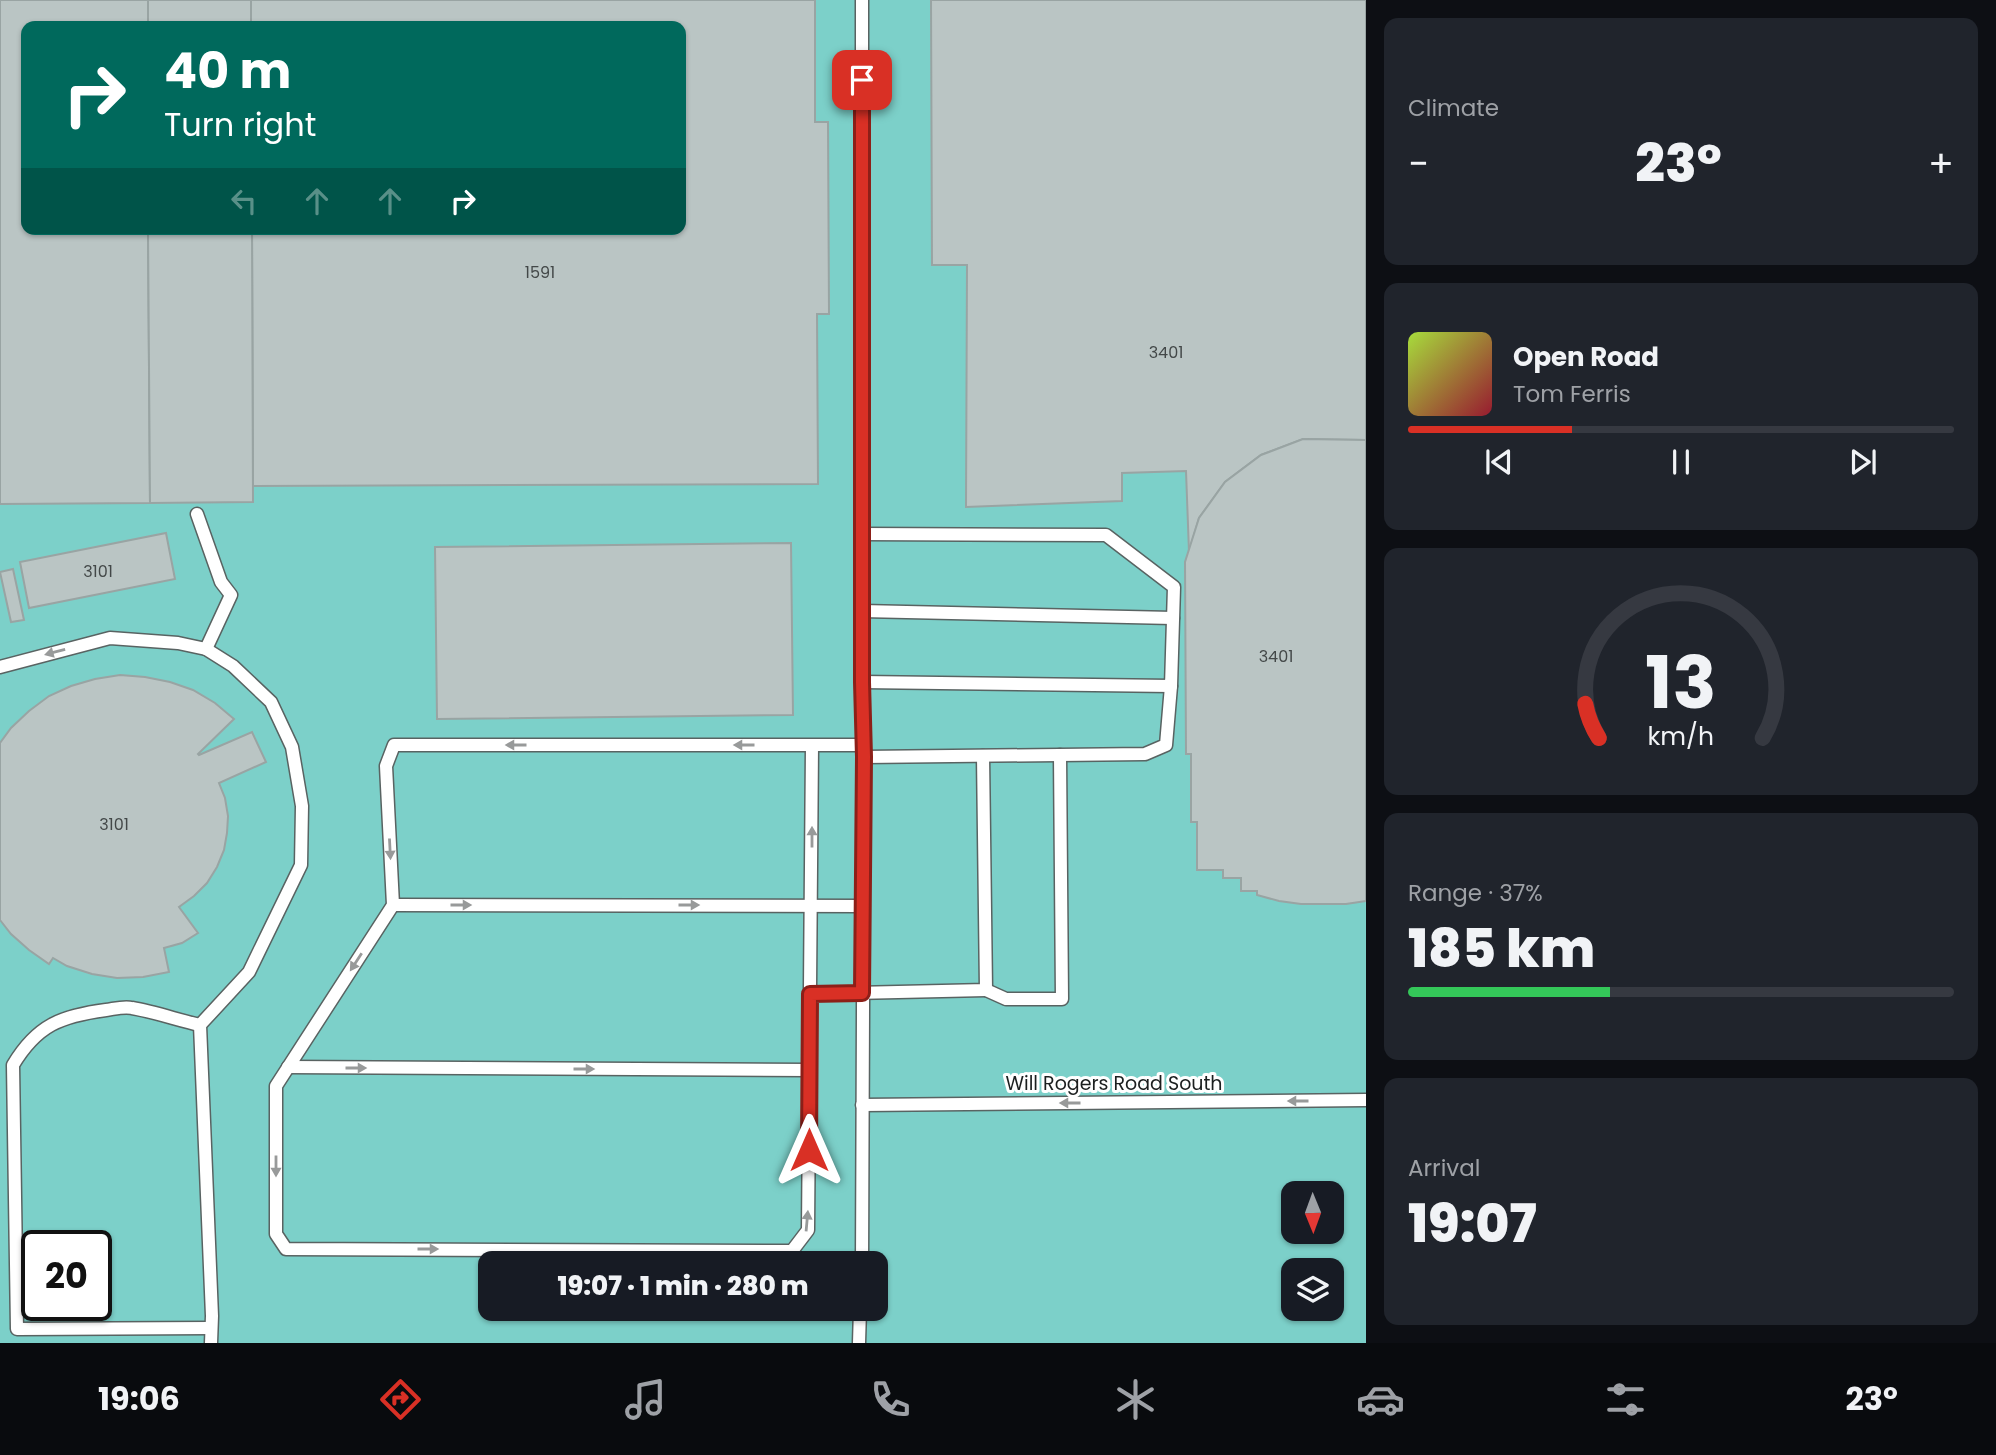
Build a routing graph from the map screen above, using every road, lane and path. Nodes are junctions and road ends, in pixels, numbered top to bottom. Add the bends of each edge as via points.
1 (862, 0) edge
2 (197, 514) dead end
3 (862, 534) junction
4 (862, 611) junction
5 (1173, 618) junction
6 (206, 649) junction
7 (0, 667) edge
8 (862, 682) junction
9 (1171, 686) junction
10 (812, 746) junction
11 (864, 751) junction
12 (983, 755) junction
13 (1060, 755) junction
14 (393, 905) junction
15 (863, 905) junction
16 (811, 906) junction
17 (986, 990) junction
18 (862, 993) junction
19 (810, 994) junction
20 (200, 1026) junction
21 (288, 1067) junction
22 (810, 1070) junction
23 (1366, 1100) edge
24 (862, 1105) junction
25 (862, 1251) edge
26 (860, 1321) edge
27 (211, 1328) junction
28 (211, 1343) edge
29 (859, 1343) edge

1 - 3 lane
2 - 6 lane via 220,582 231,595
3 - 4 lane
3 - 5 lane via 1106,535 1174,587
4 - 5 lane
4 - 8 lane
5 - 9 lane
6 -> 7 lane via 110,638
6 - 20 lane via 233,666 271,702 292,747 302,818 301,865 274,921 248,972
8 - 9 lane
8 - 11 lane
9 - 13 lane via 1166,745 1145,754
10 - 11 lane
10 -> 14 lane via 394,745 386,766
16 -> 10 lane
11 - 12 lane
11 - 15 lane
12 - 13 lane
12 - 17 lane
13 - 17 lane via 1062,999 1006,999
14 -> 16 lane
14 -> 21 lane
15 - 16 lane
15 - 18 lane
16 - 19 lane
17 - 18 lane
18 - 19 lane
18 - 24 lane
19 - 22 lane
20 - 27 lane
20 - 27 lane via 129,1007 68,1017 25,1045 13,1065 17,1329
21 -> 22 lane
21 -> 22 lane via 276,1086 276,1234 286,1249 792,1251 808,1230
23 -> 24 lane, Will Rogers Road South
24 - 25 lane
26 - 29 lane
27 - 28 lane

